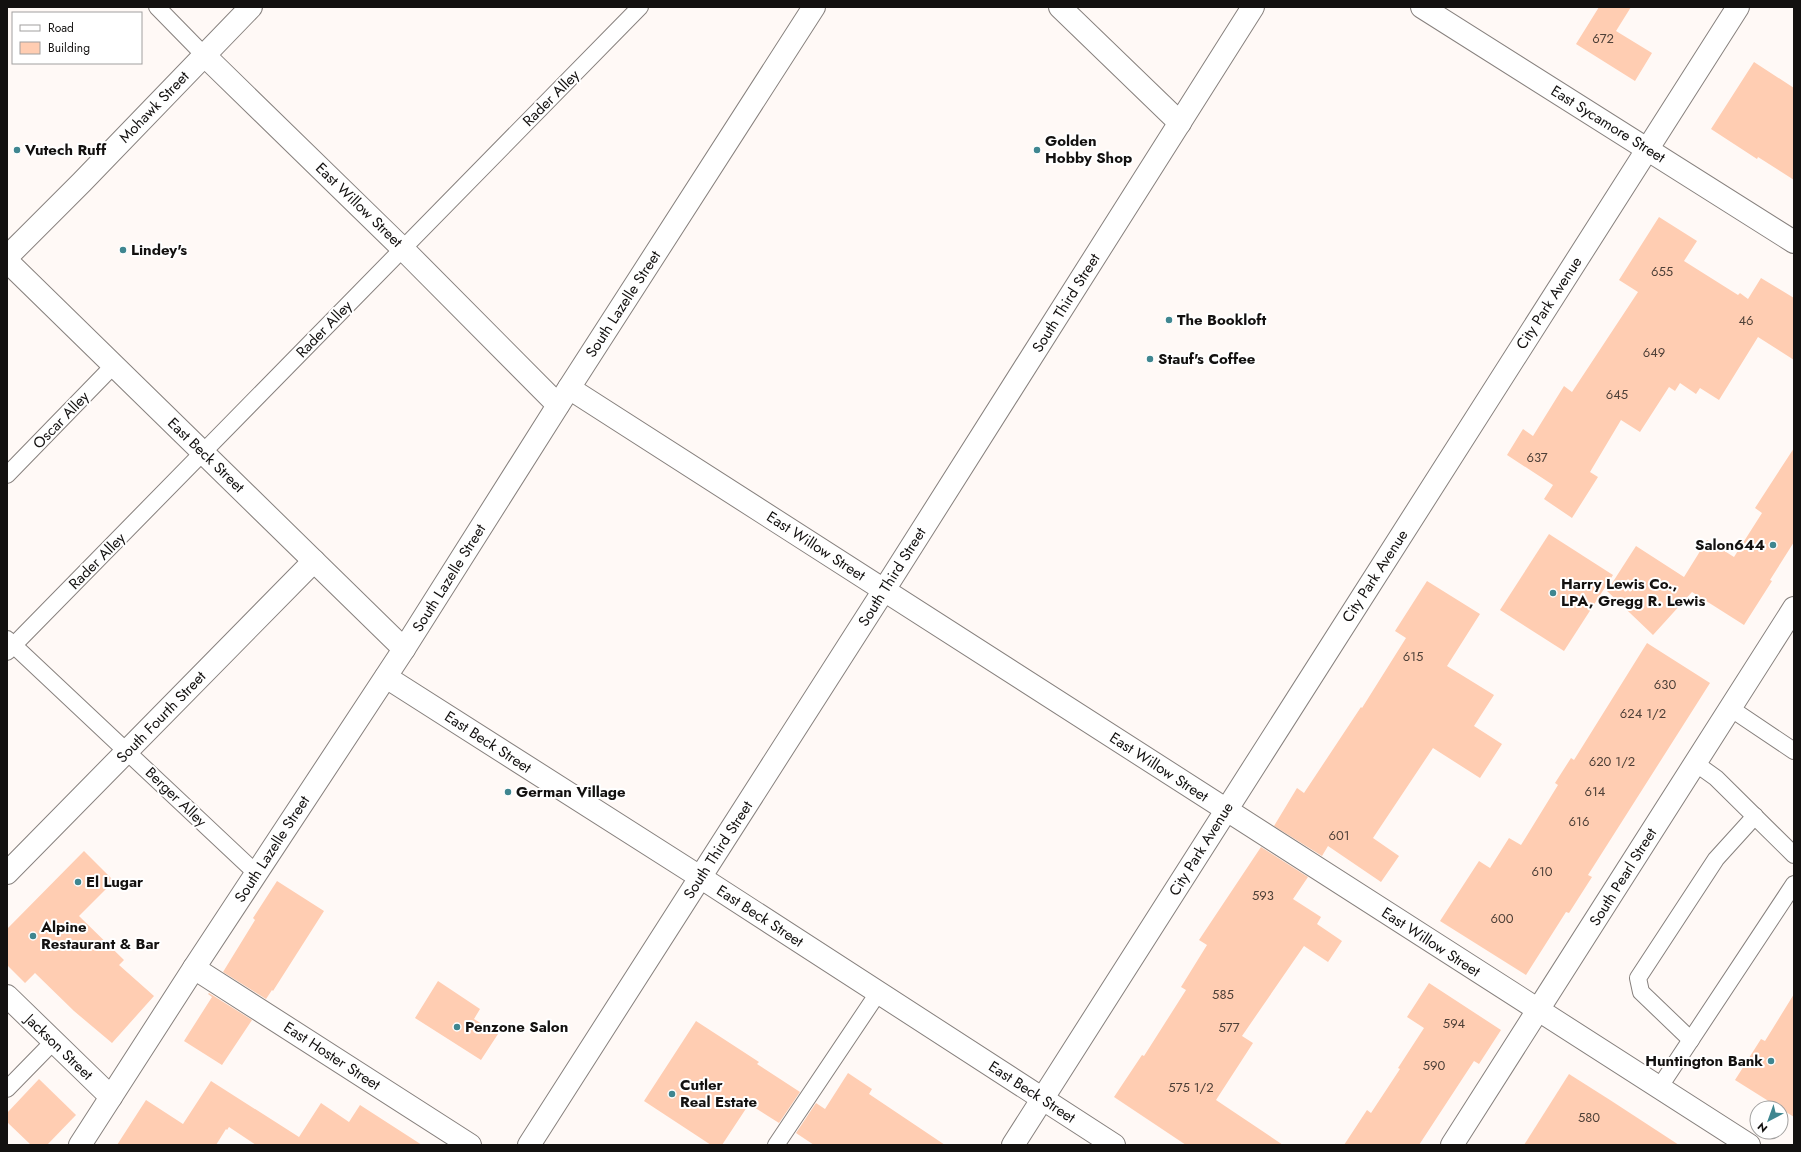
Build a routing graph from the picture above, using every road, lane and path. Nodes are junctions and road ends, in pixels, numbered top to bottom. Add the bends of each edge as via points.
1 (157, 7) edge
2 (251, 7) edge
3 (640, 7) edge
4 (814, 7) edge
5 (1060, 7) edge
6 (1253, 7) edge
7 (1422, 7) edge
8 (1738, 7) edge
9 (204, 55) junction
10 (1180, 123) junction
11 (1647, 149) junction
12 (1794, 242) edge
13 (403, 249) junction
14 (7, 257) edge
15 (7, 260) edge
16 (114, 365) junction
17 (564, 397) junction
18 (203, 452) junction
19 (7, 475) edge
20 (314, 561) junction
21 (884, 590) junction
22 (1794, 608) edge
23 (9, 645) edge
24 (404, 649) junction
25 (386, 676) junction
26 (1730, 708) junction
27 (127, 751) junction
28 (1794, 751) edge
29 (1695, 763) junction
30 (1225, 810) junction
31 (1755, 816) junction
32 (1794, 855) edge
33 (7, 873) edge
34 (256, 873) junction
35 (700, 877) junction
36 (1794, 884) edge
37 (194, 968) junction
38 (878, 993) junction
39 (7, 996) edge
40 (1538, 1011) junction
41 (1691, 1040) junction
42 (53, 1042) junction
43 (1659, 1088) junction
44 (7, 1090) edge
45 (110, 1097) junction
46 (1042, 1099) junction
47 (80, 1145) edge
48 (470, 1145) edge
49 (529, 1145) edge
50 (776, 1145) edge
51 (1013, 1145) edge
52 (1114, 1145) edge
53 (1452, 1145) edge
54 (1749, 1145) edge

1 - 9 lane, East Willow Street
2 - 9 street, Mohawk Street
3 - 13 lane, Rader Alley
4 - 17 street, South Lazelle Street
5 - 10 street
6 - 10 street, South Third Street
7 - 11 street, East Sycamore Street
8 - 11 street, City Park Avenue
9 - 13 street, East Willow Street
9 - 14 street, Mohawk Street
10 - 21 street, South Third Street
11 - 12 street, East Sycamore Street
11 - 30 street, City Park Avenue
13 - 17 street, East Willow Street
13 - 18 lane, Rader Alley
15 - 16 street, East Beck Street
16 - 18 street, East Beck Street
16 - 19 lane, Oscar Alley
17 - 21 street, East Willow Street
17 - 24 street, South Lazelle Street
18 - 20 street, East Beck Street
18 - 23 lane, Rader Alley
20 - 24 street, East Beck Street
20 - 27 street, South Fourth Street
21 - 30 street, East Willow Street
21 - 35 street, South Third Street
22 - 26 street, South Pearl Street
23 - 27 lane, Berger Alley
24 - 25 street, South Lazelle Street
25 - 34 street, South Lazelle Street
25 - 35 street, East Beck Street
26 - 28 lane
26 - 29 street, South Pearl Street
27 - 33 street, South Fourth Street
27 - 34 lane, Berger Alley
29 - 31 lane via 1716,778
29 - 40 street, South Pearl Street
30 - 40 street, East Willow Street
30 - 46 street, City Park Avenue
31 - 32 lane
31 - 41 lane via 1716,859 1638,978 1641,992
34 - 37 street, South Lazelle Street
35 - 38 street, East Beck Street
35 - 49 street, South Third Street
36 - 41 lane
37 - 45 street, South Lazelle Street
37 - 48 street, East Hoster Street
38 - 46 street, East Beck Street
38 - 50 lane
39 - 42 street, Jackson Street
40 - 43 street, East Willow Street
40 - 53 street, South Pearl Street
41 - 43 lane
42 - 44 lane
42 - 45 street, Jackson Street
43 - 54 street, East Willow Street
45 - 47 street, South Lazelle Street
46 - 51 street, City Park Avenue
46 - 52 street, East Beck Street

